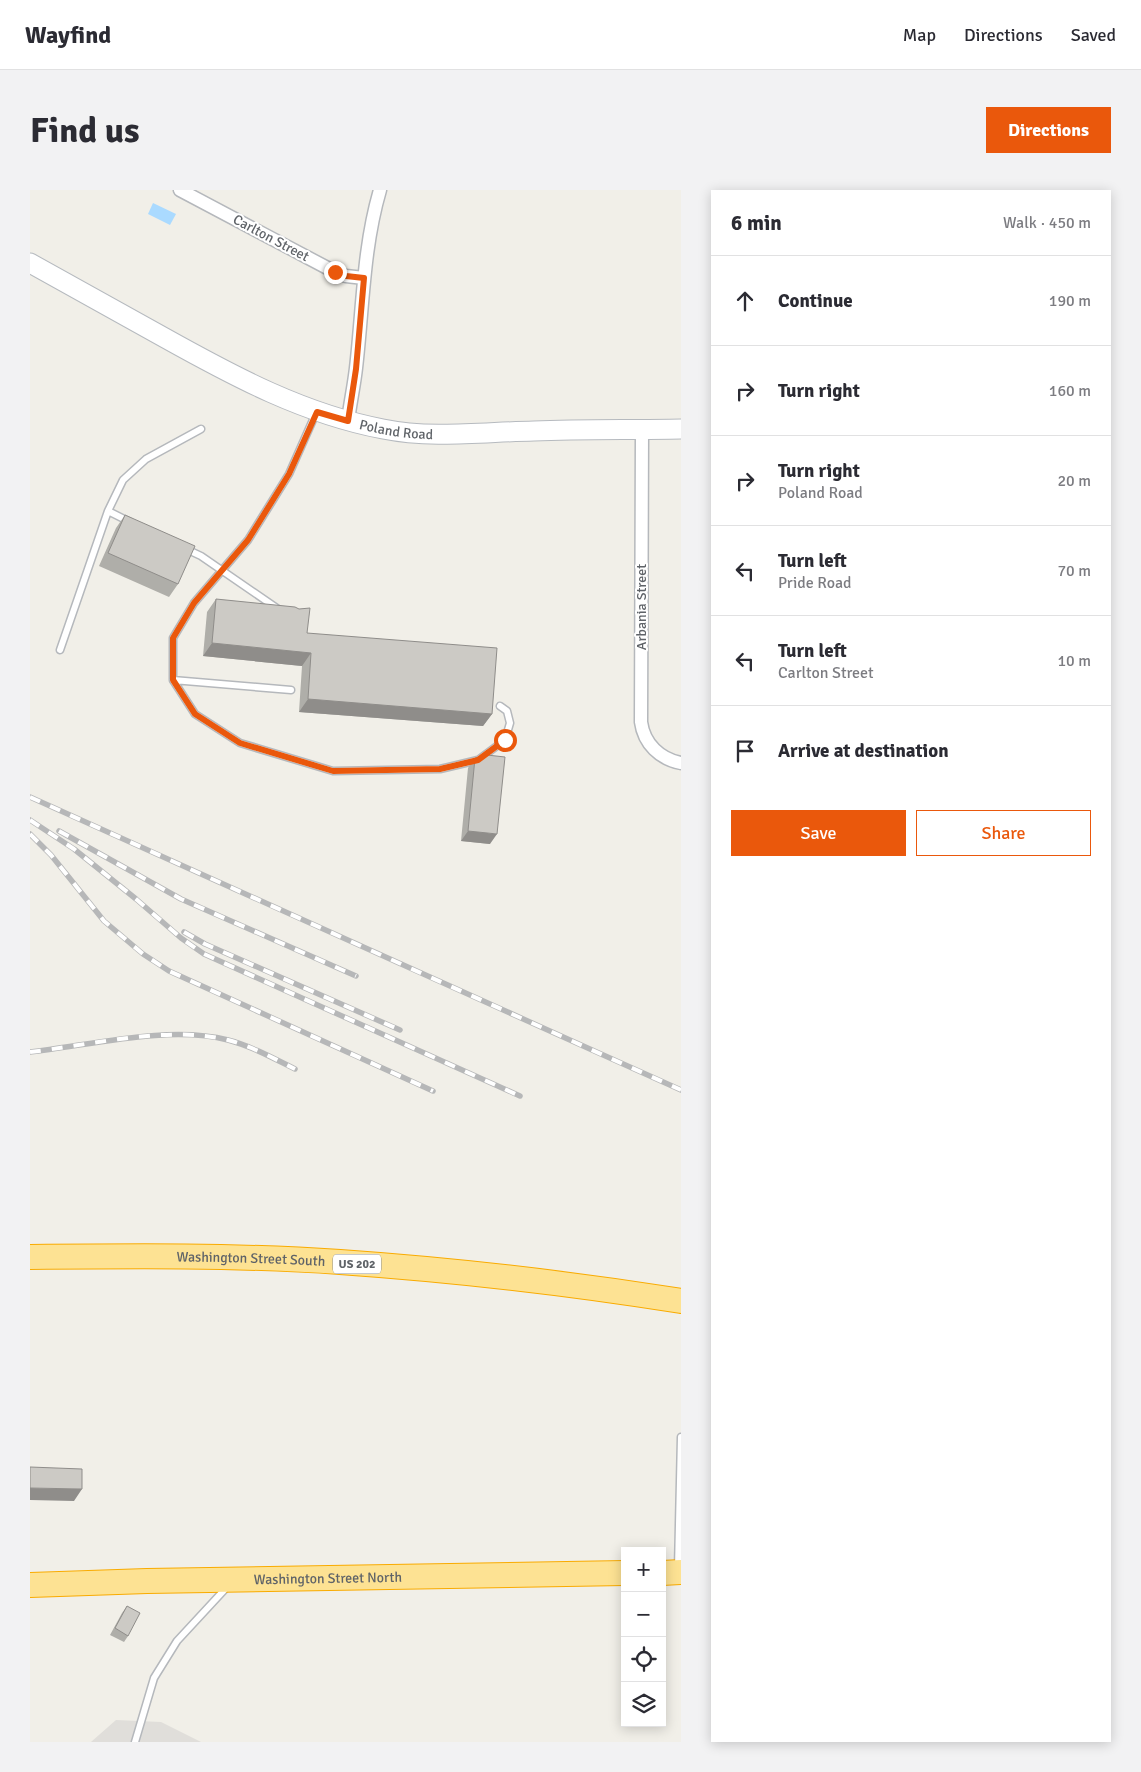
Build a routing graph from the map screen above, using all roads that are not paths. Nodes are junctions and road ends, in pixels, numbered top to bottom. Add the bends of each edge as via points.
1 (180, 190) edge
2 (380, 190) edge
3 (30, 263) edge
4 (364, 278) junction
5 (317, 412) junction
6 (348, 421) junction
7 (201, 429) dead end
8 (681, 429) edge
9 (642, 430) junction
10 (108, 511) junction
11 (134, 524) edge
12 (176, 544) edge
13 (222, 571) junction
14 (283, 612) edge
15 (60, 650) dead end
16 (173, 680) junction
17 (291, 690) dead end
18 (500, 706) dead end
19 (681, 763) edge
20 (30, 1258) edge
21 (681, 1301) edge
22 (681, 1437) edge
23 (621, 1573) edge
24 (674, 1573) edge
25 (234, 1579) junction
26 (30, 1585) edge
27 (135, 1742) edge

1 - 4 street, Carlton Street via 335,272
2 - 4 street
3 - 5 street, Poland Road via 262,390
4 - 6 street
5 - 6 street, Poland Road
5 - 13 lane via 289,474 248,540
6 - 9 street, Poland Road via 385,430 431,434
7 - 10 lane via 146,459 124,480
8 - 9 street, Poland Road
9 - 19 street, Arbania Street via 641,722 646,740 658,753
10 - 11 lane
10 - 15 lane
12 - 13 lane
13 - 14 lane
13 - 16 lane via 194,603 173,638
16 - 17 lane
16 - 18 lane via 195,714 240,743 333,771 440,769 478,760 505,740 510,724 507,712
20 - 21 highway, Washington Street South / US 202 via 209,1257 338,1262 526,1280
22 - 24 lane
23 - 25 highway, Washington Street North
25 - 26 highway, Washington Street North
25 - 27 lane via 177,1641 154,1678

